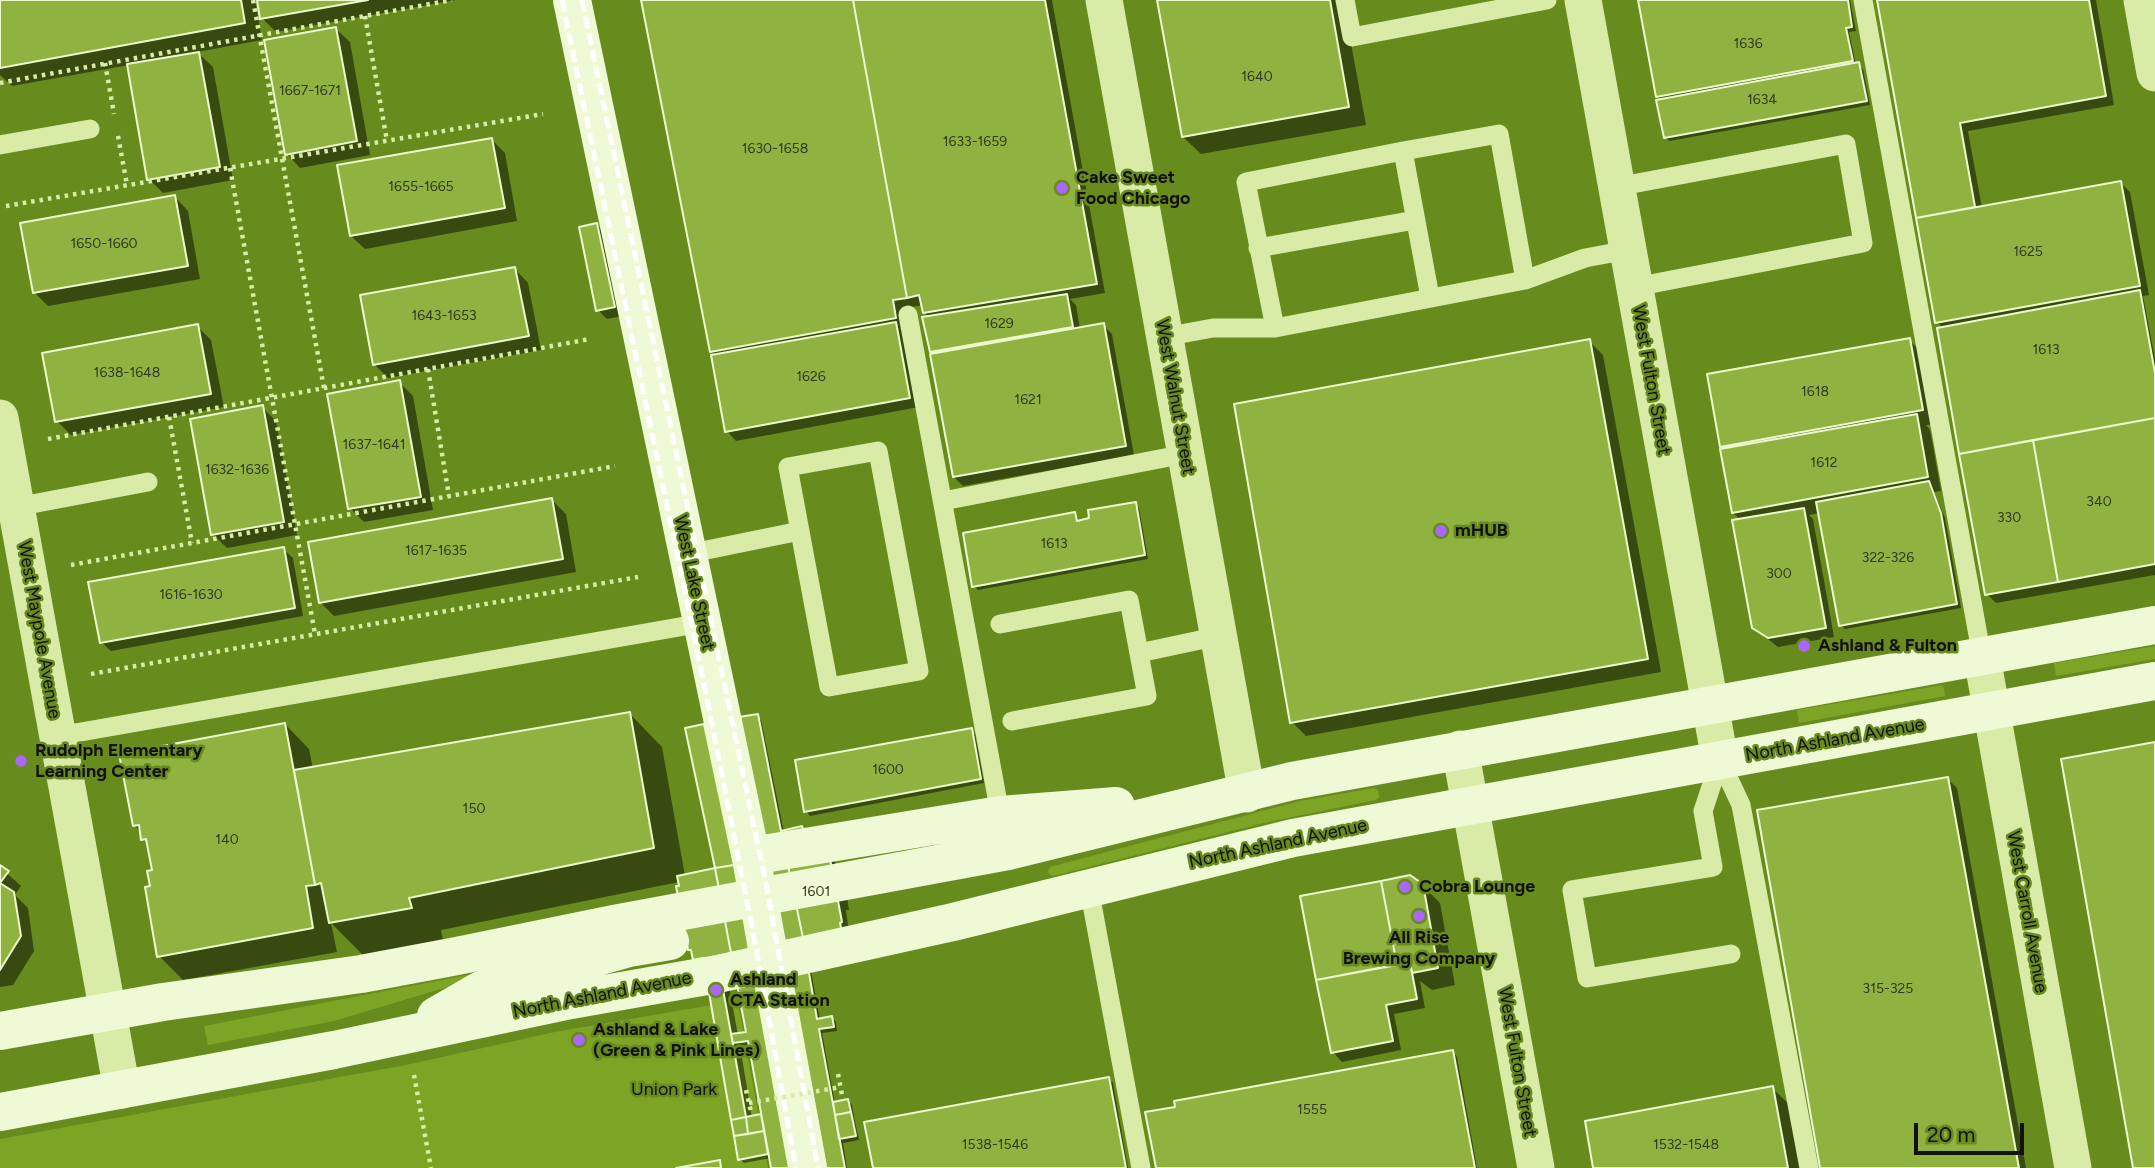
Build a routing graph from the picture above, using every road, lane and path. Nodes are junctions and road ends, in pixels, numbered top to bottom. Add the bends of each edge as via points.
1 (254, 0) edge
2 (452, 0) edge
3 (572, 0) edge
4 (1104, 0) edge
5 (1345, 0) edge
6 (1547, 0) edge
7 (1583, 0) edge
8 (1863, 0) edge
9 (2142, 0) edge
10 (365, 16) junction
11 (260, 35) junction
12 (2155, 73) edge
13 (0, 83) edge
14 (543, 114) dead end
15 (90, 129) dead end
16 (387, 141) junction
17 (0, 145) edge
18 (1403, 151) junction
19 (282, 159) junction
20 (230, 168) junction
21 (1616, 187) junction
22 (6, 206) dead end
23 (1415, 220) junction
24 (1258, 248) junction
25 (1628, 250) junction
26 (1525, 280) junction
27 (1635, 287) junction
28 (1430, 297) junction
29 (908, 315) dead end
30 (1275, 328) junction
31 (1164, 337) junction
32 (590, 339) dead end
33 (428, 369) junction
34 (324, 388) junction
35 (271, 397) junction
36 (169, 416) junction
37 (0, 418) edge
38 (48, 439) dead end
39 (1185, 454) junction
40 (615, 466) dead end
41 (148, 482) dead end
42 (449, 496) junction
43 (943, 501) junction
44 (16, 507) junction
45 (293, 525) junction
46 (800, 531) junction
47 (192, 543) junction
48 (687, 554) junction
49 (71, 565) dead end
50 (638, 577) dead end
51 (702, 623) junction
52 (1000, 624) dead end
53 (2155, 625) edge
54 (315, 634) junction
55 (1219, 636) junction
56 (1139, 653) junction
57 (1982, 657) junction
58 (91, 674) dead end
59 (2155, 681) edge
60 (1710, 706) junction
61 (1991, 711) junction
62 (1012, 721) dead end
63 (58, 736) junction
64 (1460, 749) junction
65 (1720, 760) junction
66 (1239, 796) junction
67 (1470, 806) junction
68 (1004, 833) junction
69 (751, 856) junction
70 (1089, 888) junction
71 (761, 911) junction
72 (1731, 954) dead end
73 (771, 961) junction
74 (108, 1012) junction
75 (0, 1031) edge
76 (407, 1033) junction
77 (838, 1074) dead end
78 (414, 1075) dead end
79 (841, 1087) junction
80 (122, 1090) junction
81 (746, 1090) dead end
82 (843, 1100) dead end
83 (749, 1103) junction
84 (0, 1112) edge
85 (752, 1116) dead end
86 (431, 1168) edge
87 (808, 1168) edge
88 (1141, 1168) edge
89 (1536, 1168) edge
90 (1809, 1168) edge
91 (2073, 1168) edge

1 - 11 path
2 - 10 path
3 - 48 main road, West Lake Street
4 - 31 street, West Walnut Street
5 - 6 lane via 1352,37
7 - 21 street, West Fulton Street
8 - 57 lane
9 - 12 street
10 - 11 path
10 - 16 path
11 - 13 path
11 - 19 path
14 - 16 path
15 - 17 lane
16 - 19 path
18 - 23 lane
18 - 24 lane via 1246,182
18 - 26 lane via 1499,134
19 - 20 path
19 - 34 path
20 - 22 path
20 - 35 path
21 - 25 street, West Fulton Street
21 - 27 lane via 1846,144 1863,243
23 - 24 lane
23 - 28 lane
24 - 30 lane
25 - 26 lane via 1585,258
25 - 27 street, West Fulton Street
26 - 28 lane
27 - 60 street, West Fulton Street
28 - 30 lane
29 - 43 lane
30 - 31 lane via 1213,328
31 - 39 street, West Walnut Street
32 - 33 path
33 - 34 path
33 - 42 path
34 - 35 path
35 - 36 path
35 - 45 path
36 - 38 path
36 - 47 path
37 - 44 street, West Maypole Avenue
39 - 43 lane
39 - 55 street, West Walnut Street
40 - 42 path
41 - 44 lane
42 - 45 path
43 - 68 lane
44 - 63 street, West Maypole Avenue
45 - 47 path
45 - 54 path
46 - 46 lane via 830,687 919,671 878,451 789,467
46 - 48 lane
47 - 49 path
48 - 51 main road, West Lake Street
50 - 54 path
51 - 63 lane
51 - 69 main road, West Lake Street
52 - 56 lane via 1129,600
53 - 57 main road, North Ashland Avenue
54 - 58 path
55 - 56 lane
55 - 66 street, West Walnut Street
56 - 62 lane via 1147,696
57 - 60 main road, North Ashland Avenue
57 - 61 street, West Carroll Avenue
59 - 61 main road, North Ashland Avenue
60 - 64 main road, North Ashland Avenue
60 - 65 street, West Fulton Street
61 - 65 main road, North Ashland Avenue
61 - 91 street, West Carroll Avenue
63 - 74 street, West Maypole Avenue
64 - 66 main road, North Ashland Avenue via 1292,781
64 - 67 street, West Fulton Street
65 - 67 main road, North Ashland Avenue
65 - 72 lane via 1703,811 1713,867 1572,890 1587,978
65 - 90 lane via 1741,804
66 - 68 main road, North Ashland Avenue
67 - 70 main road, North Ashland Avenue via 1293,838
67 - 89 street, West Fulton Street
68 - 69 main road, North Ashland Avenue
68 - 71 main road, North Ashland Avenue
69 - 71 main road, West Lake Street
70 - 73 main road, North Ashland Avenue
70 - 88 lane
71 - 73 main road, West Lake Street
71 - 74 main road, North Ashland Avenue
71 - 76 main road, North Ashland Avenue via 481,990
73 - 76 main road, North Ashland Avenue
73 - 87 main road, West Lake Street
74 - 75 main road, North Ashland Avenue
74 - 80 street, West Maypole Avenue
76 - 80 main road, North Ashland Avenue
77 - 79 path
78 - 86 path
79 - 82 path
79 - 83 path, bridge
80 - 84 main road, North Ashland Avenue
81 - 83 path
83 - 85 path

